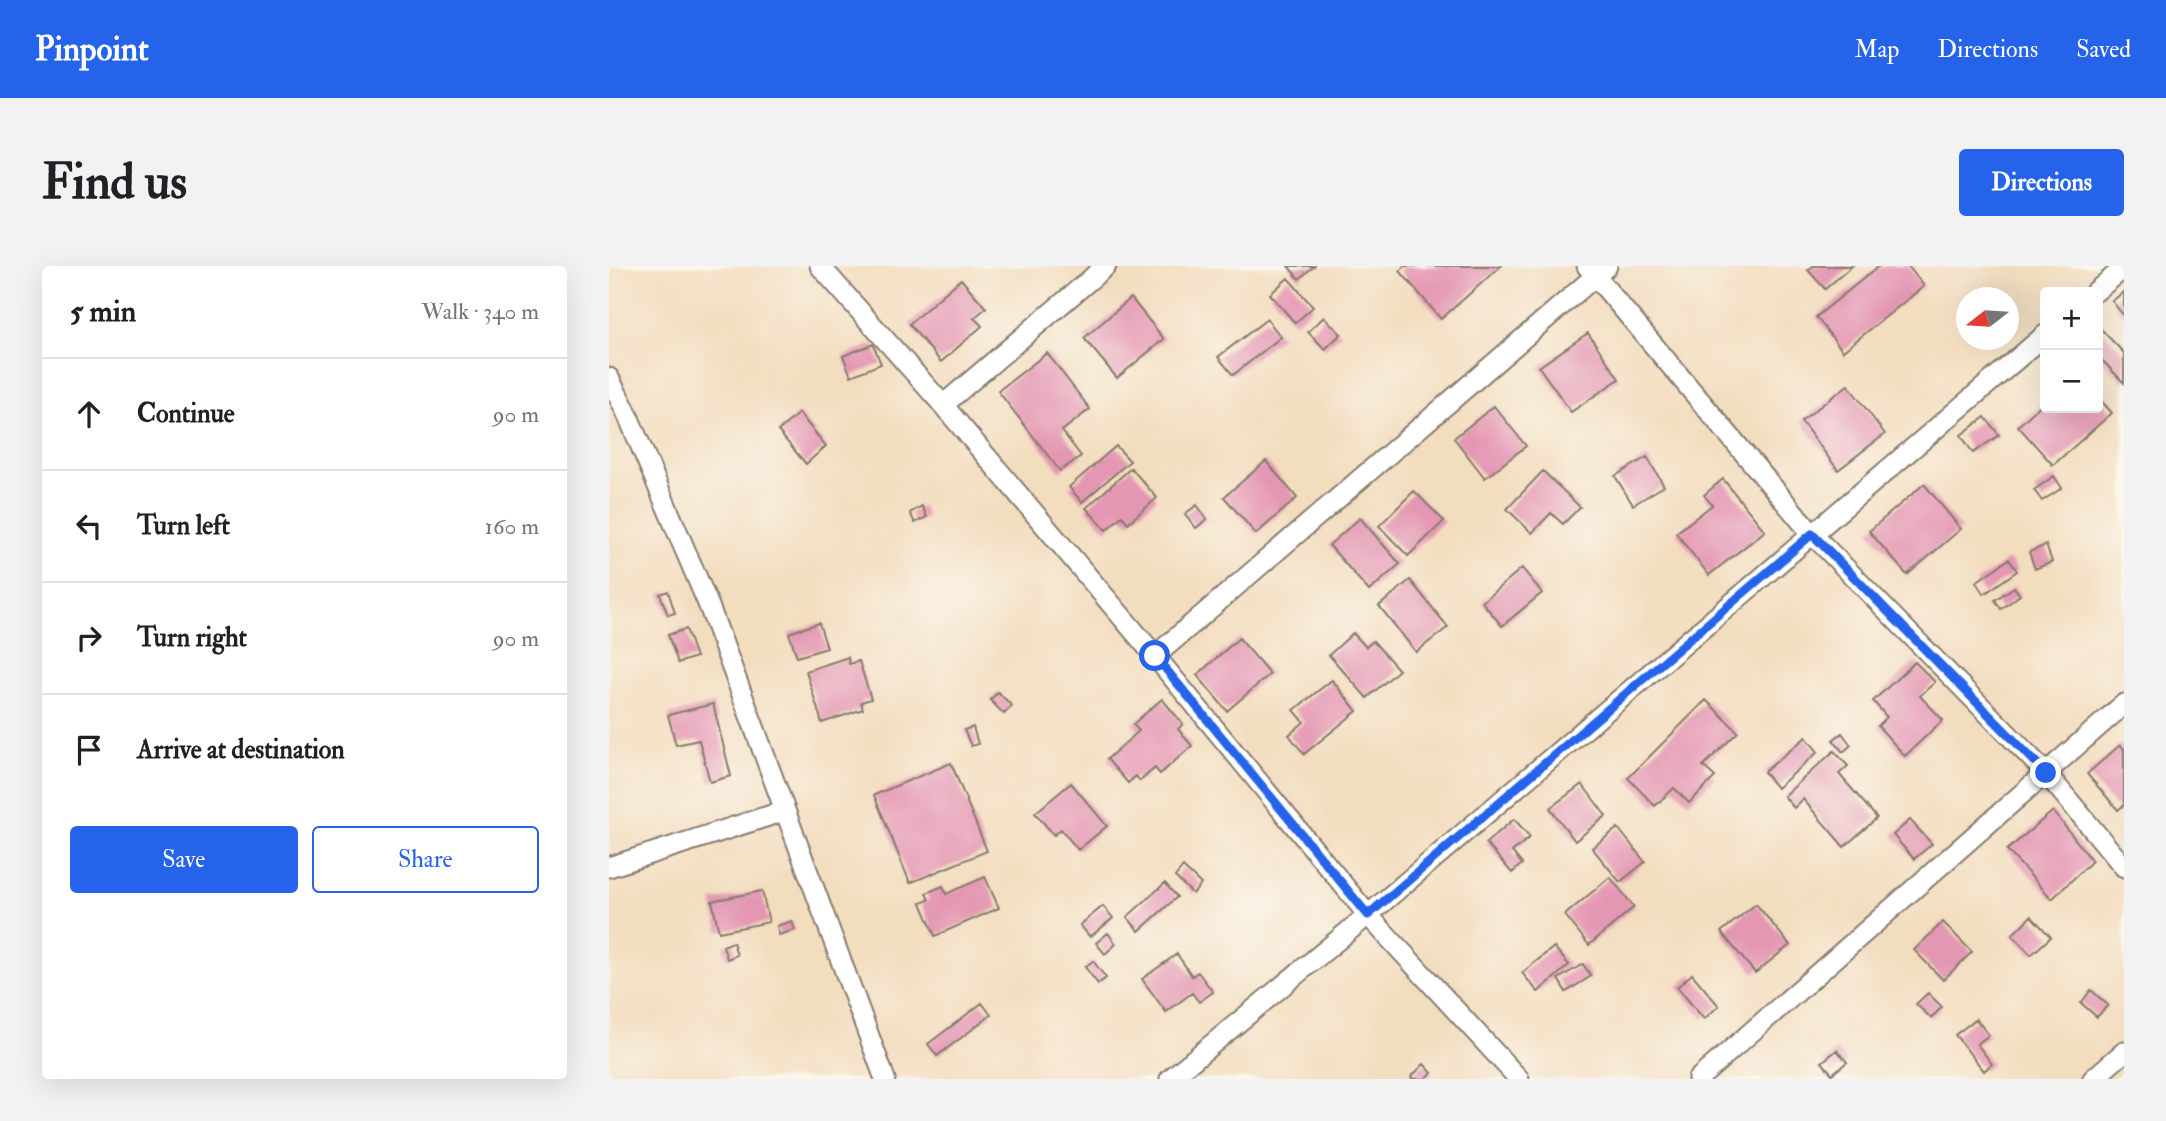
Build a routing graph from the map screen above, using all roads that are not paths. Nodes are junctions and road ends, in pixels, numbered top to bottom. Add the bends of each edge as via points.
1 (820, 266) edge
2 (1106, 266) edge
3 (2124, 268) edge
4 (1596, 270) edge
5 (2101, 287) edge
6 (2040, 339) edge
7 (609, 378) edge
8 (943, 405) junction
9 (1812, 534) junction
10 (1155, 656) junction
11 (2124, 704) edge
12 (2046, 773) junction
13 (784, 811) junction
14 (609, 867) edge
15 (2124, 867) edge
16 (1368, 915) junction
17 (2124, 1052) edge
18 (885, 1079) edge
19 (1170, 1079) edge
20 (1519, 1079) edge
21 (1698, 1079) edge
22 (2092, 1079) edge

1 - 8 street
2 - 8 street
3 - 5 street
4 - 9 street
4 - 10 street
6 - 9 street
7 - 13 street via 709,606
8 - 10 street
9 - 12 street
9 - 16 street
10 - 16 street
11 - 12 street
12 - 15 street
12 - 21 street
13 - 14 street
13 - 18 street
16 - 19 street
16 - 20 street
17 - 22 street

